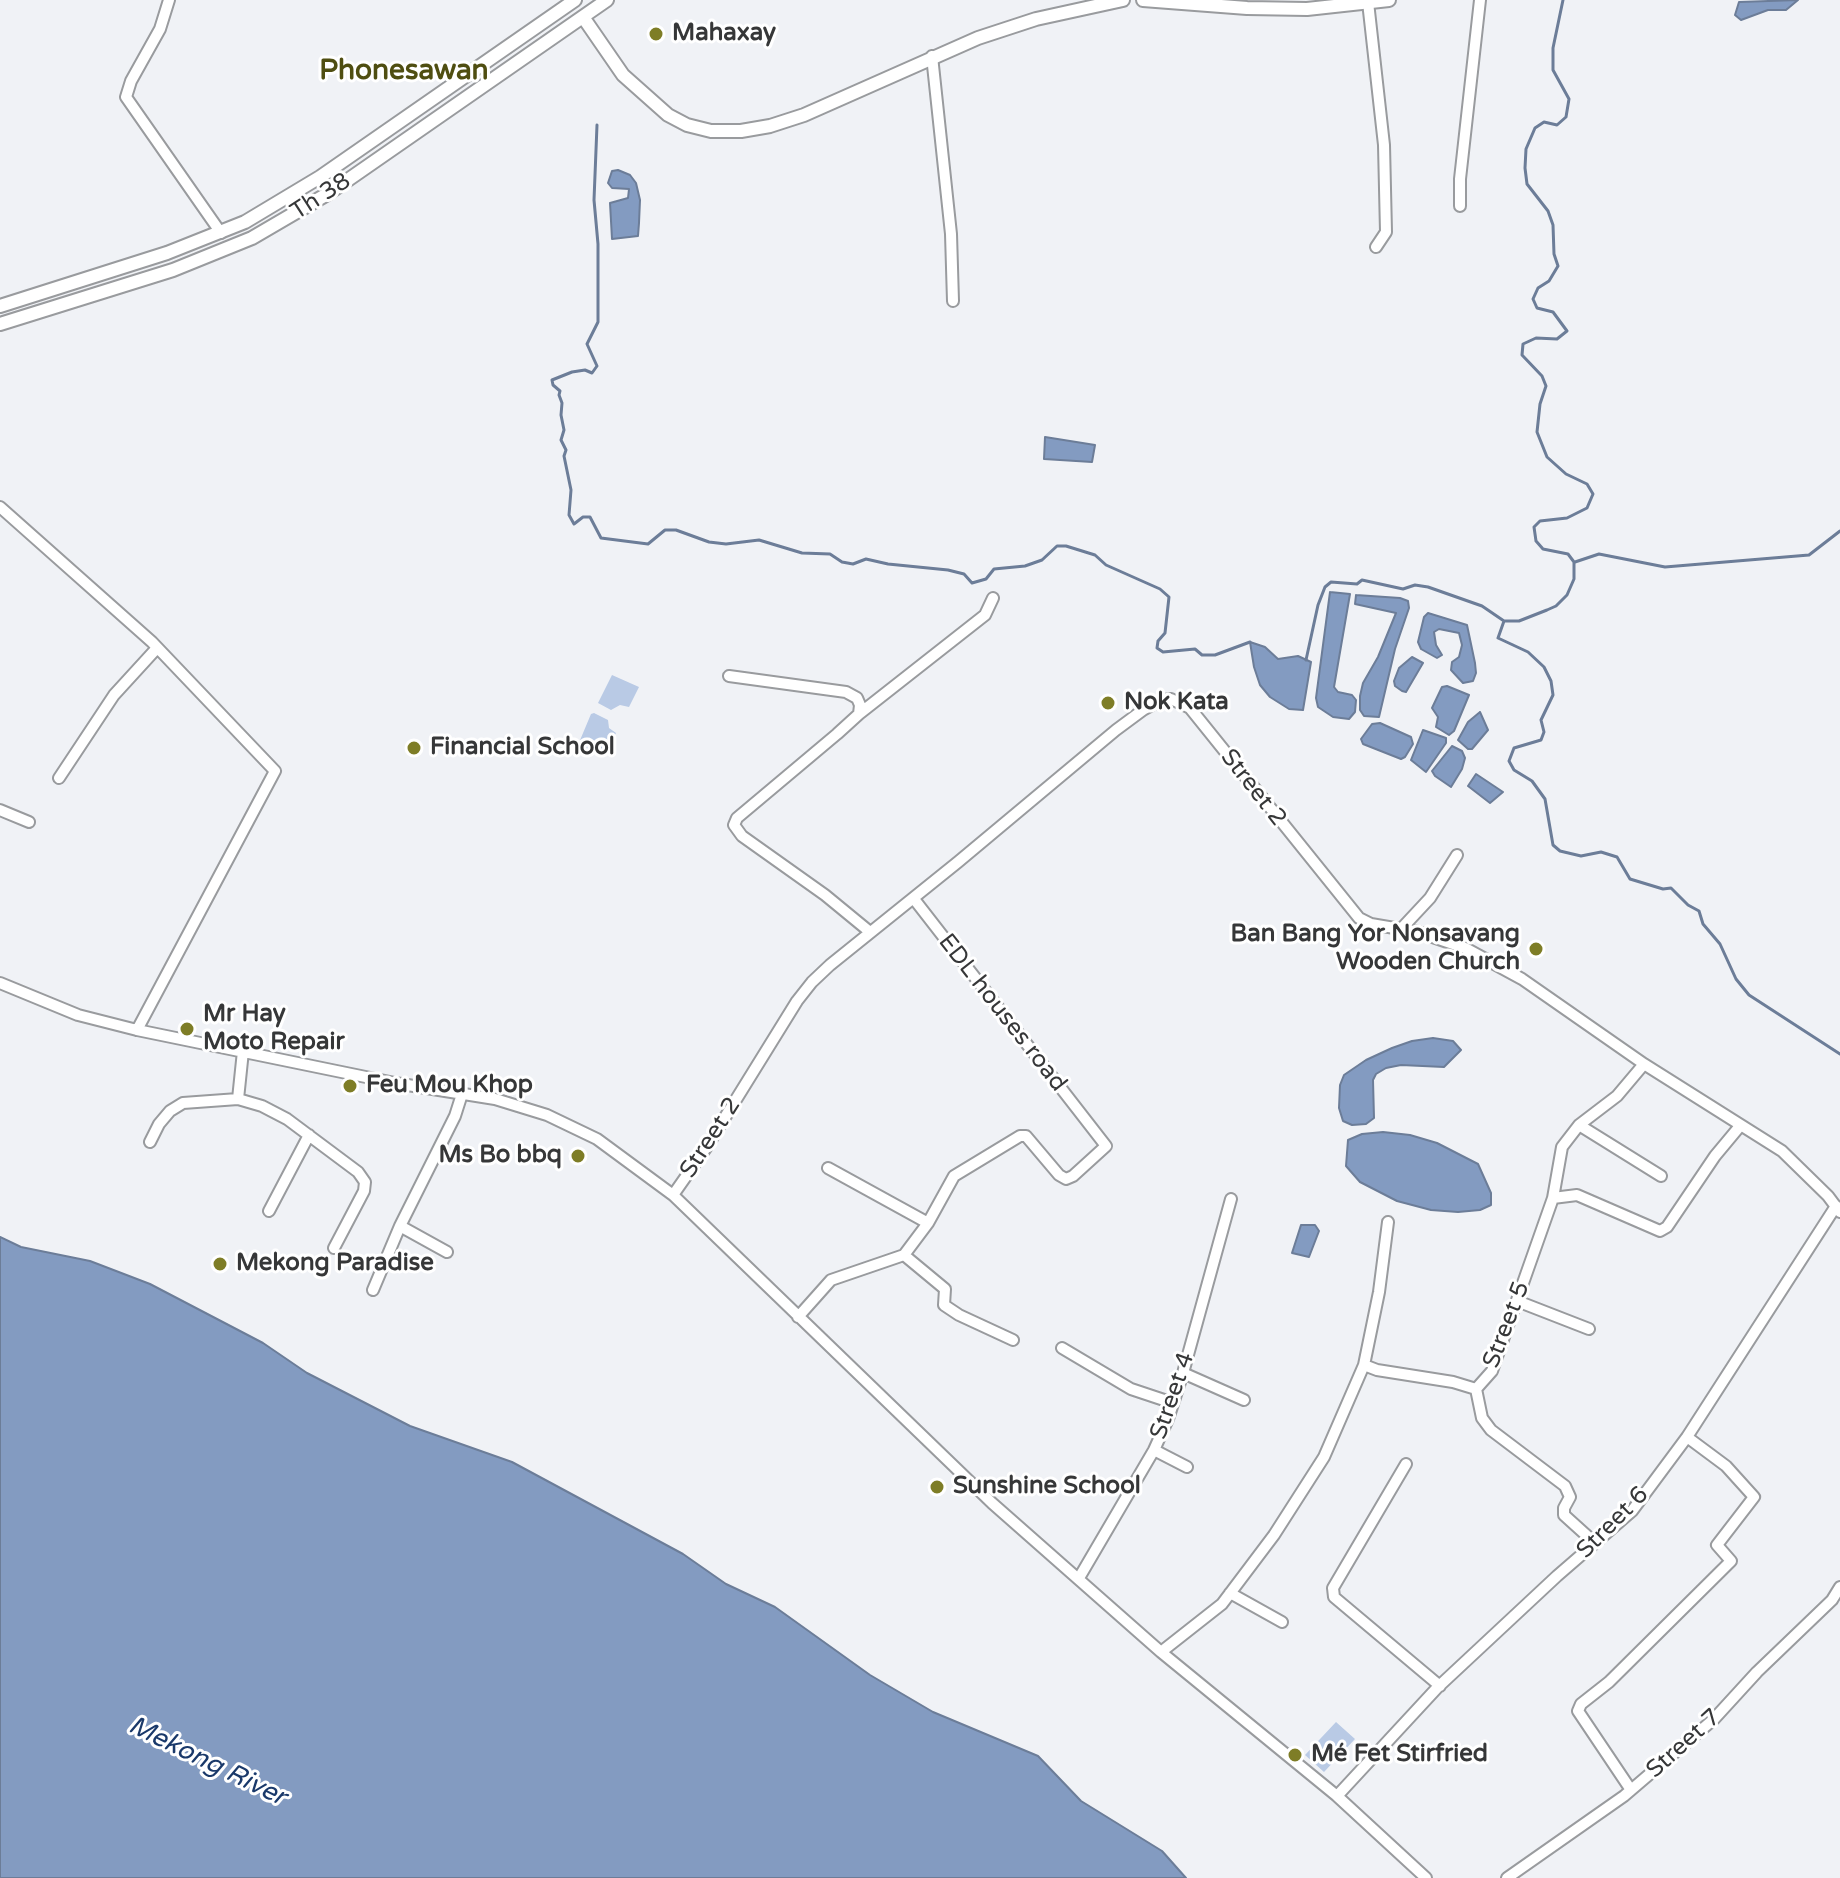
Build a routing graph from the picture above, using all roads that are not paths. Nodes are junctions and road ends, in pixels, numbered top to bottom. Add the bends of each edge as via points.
1 (169, 0) edge
2 (607, 0) edge
3 (1123, 0) edge
4 (1143, 0) edge
5 (1389, 0) edge
6 (1480, 0) edge
7 (572, 1) edge
8 (1360, 2) edge
9 (1248, 4) edge
10 (583, 17) junction
11 (932, 56) junction
12 (1460, 206) dead end
13 (245, 222) junction
14 (221, 233) junction
15 (252, 238) junction
16 (1376, 247) dead end
17 (953, 301) dead end
18 (0, 306) edge
19 (0, 324) edge
20 (0, 507) edge
21 (993, 598) dead end
22 (157, 648) junction
23 (729, 676) dead end
24 (859, 714) junction
25 (59, 778) dead end
26 (0, 810) edge
27 (29, 822) dead end
28 (1457, 855) dead end
29 (914, 899) junction
30 (1402, 928) junction
31 (870, 932) junction
32 (0, 983) edge
33 (137, 1030) junction
34 (243, 1051) junction
35 (1644, 1064) junction
36 (462, 1094) junction
37 (238, 1099) junction
38 (1579, 1125) junction
39 (1740, 1126) junction
40 (309, 1135) junction
41 (150, 1142) dead end
42 (828, 1168) dead end
43 (1661, 1176) dead end
44 (673, 1195) junction
45 (1553, 1198) junction
46 (1231, 1199) dead end
47 (1838, 1209) edge
48 (269, 1211) dead end
49 (1388, 1222) dead end
50 (928, 1223) junction
51 (400, 1226) junction
52 (334, 1248) dead end
53 (447, 1252) dead end
54 (904, 1255) junction
55 (373, 1290) dead end
56 (1517, 1301) junction
57 (798, 1317) junction
58 (1589, 1329) dead end
59 (1013, 1340) dead end
60 (1062, 1348) dead end
61 (1364, 1365) junction
62 (1183, 1373) junction
63 (1476, 1389) junction
64 (1244, 1400) dead end
65 (1173, 1403) junction
66 (1687, 1437) junction
67 (1154, 1450) junction
68 (1406, 1464) dead end
69 (1187, 1467) dead end
70 (1595, 1543) junction
71 (1079, 1578) junction
72 (1840, 1587) edge
73 (1230, 1593) junction
74 (1282, 1622) dead end
75 (1161, 1652) junction
76 (1440, 1686) junction
77 (1631, 1790) junction
78 (1337, 1796) junction
79 (1426, 1878) edge
80 (1507, 1878) edge

1 - 14 street via 126,97
2 - 10 street, Th 38
3 - 11 street via 1036,19
4 - 9 street
5 - 8 street
6 - 12 street
7 - 10 street
7 - 13 street, Th 38 via 320,177
8 - 9 street via 1307,9
8 - 16 street via 1384,145 1386,232
10 - 11 street via 623,75 647,99 687,125 711,131 741,131 804,115
10 - 15 street, Th 38 via 329,193
11 - 17 street
13 - 14 street, Th 38
13 - 15 street
14 - 18 street, Th 38
15 - 19 street, Th 38 via 173,270
20 - 22 street
21 - 24 street via 985,615
22 - 25 street via 114,695
22 - 33 street via 275,771
23 - 24 street via 846,692 857,698
24 - 31 street via 734,825
26 - 27 street
28 - 30 street via 1430,898
29 - 30 street, Street 2 via 1116,730 1143,710 1171,699 1190,708 1359,918
29 - 31 street, Street 2
29 - 50 street, EDL houses road via 1106,1146 1066,1179 1026,1136 1020,1136 954,1176
30 - 35 street, Street 2 via 1495,963
31 - 44 street, Street 2 via 797,1001
32 - 33 street via 78,1015
33 - 34 street
34 - 36 street
34 - 37 street
35 - 38 street, Street 5 via 1617,1096
35 - 39 street, Street 2
36 - 44 street via 547,1115 597,1139
36 - 51 street
37 - 40 street via 262,1106
37 - 41 street via 183,1103 164,1117
38 - 43 street
38 - 45 street, Street 5 via 1562,1147
39 - 45 street via 1660,1231 1577,1195
39 - 47 street, Street 2 via 1782,1151
40 - 48 street
40 - 52 street via 365,1182
42 - 50 street
44 - 57 street
45 - 56 street, Street 5
46 - 62 street, Street 4
47 - 66 street, Street 6
49 - 61 street
50 - 54 street
51 - 53 street
51 - 55 street
54 - 57 street via 831,1280
54 - 59 street via 945,1289 944,1305
56 - 58 street
56 - 63 street, Street 5 via 1492,1371
57 - 71 street via 992,1503
60 - 65 street via 1131,1389
61 - 63 street, Street 5
61 - 73 street via 1324,1457
62 - 64 street
62 - 65 street, Street 4
63 - 70 street via 1482,1418 1491,1430 1565,1486 1570,1497 1564,1515
65 - 67 street, Street 4
66 - 70 street, Street 6 via 1632,1511
66 - 77 street via 1726,1466 1754,1497 1717,1545 1731,1561 1578,1711
67 - 69 street
67 - 71 street, Street 4
68 - 76 street via 1333,1588 1334,1597
70 - 76 street, Street 6
71 - 75 street
72 - 77 street, Street 7 via 1714,1719
73 - 74 street
73 - 75 street
75 - 78 street
76 - 78 street, Street 6
77 - 80 street, Street 7
78 - 79 street

